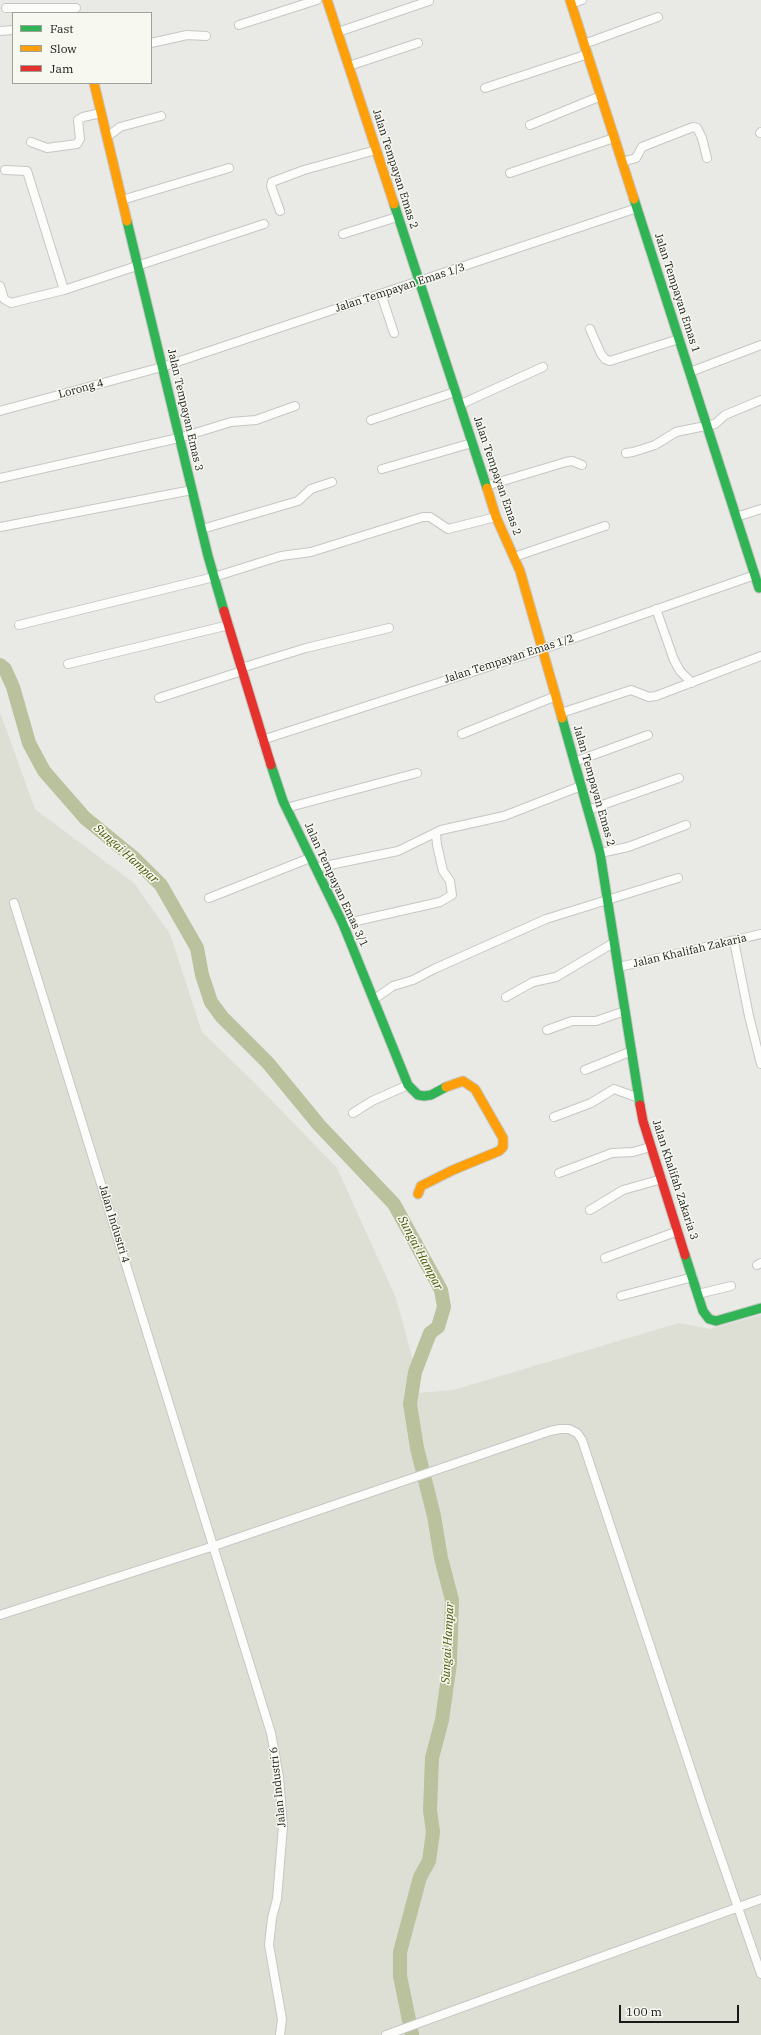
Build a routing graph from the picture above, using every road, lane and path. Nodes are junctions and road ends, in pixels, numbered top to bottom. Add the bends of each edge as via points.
1 (317, 0) edge
2 (327, 0) edge
3 (582, 0) edge
4 (428, 2) dead end
5 (571, 2) edge
6 (76, 7) edge
7 (6, 8) dead end
8 (658, 17) dead end
9 (239, 25) dead end
10 (12, 30) edge
11 (0, 31) edge
12 (338, 32) junction
13 (206, 36) dead end
14 (152, 43) edge
15 (418, 43) dead end
16 (584, 44) junction
17 (588, 54) junction
18 (349, 66) junction
19 (94, 84) edge
20 (485, 88) dead end
21 (601, 96) junction
22 (101, 112) junction
23 (161, 116) dead end
24 (530, 125) dead end
25 (107, 137) junction
26 (614, 138) junction
27 (31, 142) dead end
28 (376, 150) junction
29 (707, 158) dead end
30 (622, 162) junction
31 (229, 168) dead end
32 (5, 170) dead end
33 (510, 173) dead end
34 (122, 200) junction
35 (637, 208) junction
36 (280, 211) dead end
37 (397, 217) junction
38 (264, 224) dead end
39 (343, 234) dead end
40 (138, 266) junction
41 (419, 282) junction
42 (0, 286) edge
43 (64, 290) junction
44 (381, 294) junction
45 (590, 329) dead end
46 (394, 333) dead end
47 (679, 339) junction
48 (761, 344) edge
49 (162, 367) junction
50 (543, 367) dead end
51 (690, 372) junction
52 (455, 392) junction
53 (761, 400) edge
54 (459, 405) junction
55 (295, 406) dead end
56 (0, 411) edge
57 (371, 420) dead end
58 (707, 427) junction
59 (179, 438) junction
60 (472, 443) junction
61 (626, 453) dead end
62 (582, 465) dead end
63 (382, 469) dead end
64 (0, 478) edge
65 (332, 482) dead end
66 (486, 486) junction
67 (192, 490) junction
68 (761, 509) edge
69 (496, 517) junction
70 (736, 517) junction
71 (605, 526) dead end
72 (0, 527) edge
73 (202, 529) junction
74 (514, 557) junction
75 (755, 575) junction
76 (214, 577) junction
77 (760, 589) edge
78 (656, 609) junction
79 (19, 625) dead end
80 (228, 625) junction
81 (389, 628) dead end
82 (543, 649) junction
83 (761, 656) edge
84 (68, 664) dead end
85 (241, 670) junction
86 (692, 682) junction
87 (556, 696) junction
88 (159, 698) dead end
89 (561, 713) junction
90 (462, 734) dead end
91 (648, 735) dead end
92 (262, 740) junction
93 (574, 762) junction
94 (417, 773) dead end
95 (679, 778) dead end
96 (581, 786) junction
97 (286, 808) junction
98 (588, 810) junction
99 (686, 825) dead end
100 (436, 833) junction
101 (600, 853) junction
102 (310, 858) junction
103 (315, 868) junction
104 (678, 878) dead end
105 (209, 898) dead end
106 (608, 901) junction
107 (14, 903) dead end
108 (343, 924) junction
109 (761, 934) edge
110 (734, 941) junction
111 (614, 942) junction
112 (619, 967) junction
113 (506, 997) dead end
114 (373, 1000) junction
115 (625, 1011) junction
116 (547, 1030) dead end
117 (759, 1047) edge
118 (632, 1051) junction
119 (761, 1064) edge
120 (585, 1070) dead end
121 (408, 1085) junction
122 (639, 1098) junction
123 (353, 1113) dead end
124 (554, 1117) dead end
125 (650, 1147) junction
126 (559, 1173) dead end
127 (662, 1179) junction
128 (418, 1194) dead end
129 (590, 1210) dead end
130 (678, 1231) junction
131 (605, 1258) dead end
132 (693, 1277) junction
133 (731, 1286) dead end
134 (698, 1294) junction
135 (621, 1296) dead end
136 (761, 1308) edge
137 (214, 1546) junction
138 (0, 1615) edge
139 (761, 1899) edge
140 (738, 1906) junction
141 (761, 1974) edge
142 (280, 2035) edge
143 (386, 2035) edge

1 - 9 street
2 - 12 street, Jalan Tempayan Emas 2
3 - 5 street
4 - 12 street
5 - 16 street, Jalan Tempayan Emas 1
6 - 7 street
8 - 16 street
10 - 11 street
12 - 18 street, Jalan Tempayan Emas 2
13 - 14 street via 187,35
15 - 18 street
16 - 17 street, Jalan Tempayan Emas 1
17 - 20 street
17 - 21 street, Jalan Tempayan Emas 1
18 - 28 street, Jalan Tempayan Emas 2
19 - 22 street, Jalan Tempayan Emas 3
21 - 24 street
21 - 26 street, Jalan Tempayan Emas 1
22 - 25 street, Jalan Tempayan Emas 3
22 - 27 street via 78,120 80,139 77,144 47,148
23 - 25 street via 120,127
25 - 34 street, Jalan Tempayan Emas 3
26 - 30 street, Jalan Tempayan Emas 1
26 - 33 street
28 - 36 street via 274,180 271,186
28 - 37 street, Jalan Tempayan Emas 2
29 - 30 street via 702,138 697,128 693,127 642,147 636,158
30 - 35 street, Jalan Tempayan Emas 1
31 - 34 street
32 - 43 street via 27,171
34 - 40 street, Jalan Tempayan Emas 3
35 - 41 street, Jalan Tempayan Emas 1/3
35 - 47 street, Jalan Tempayan Emas 1
37 - 39 street
37 - 41 street, Jalan Tempayan Emas 2
38 - 40 street
40 - 43 street
40 - 49 street, Jalan Tempayan Emas 3
41 - 44 street, Jalan Tempayan Emas 1/3
41 - 52 street, Jalan Tempayan Emas 2
42 - 43 street via 4,300 11,303
44 - 46 street
44 - 49 street, Jalan Tempayan Emas 1/3
45 - 47 street via 601,354 610,361
47 - 51 street, Jalan Tempayan Emas 1
48 - 51 street
49 - 56 street, Lorong 4
49 - 59 street, Jalan Tempayan Emas 3
50 - 54 street
51 - 58 street, Jalan Tempayan Emas 1
52 - 54 street, Jalan Tempayan Emas 2
52 - 57 street
53 - 58 street via 728,414
54 - 60 street, Jalan Tempayan Emas 2
55 - 59 street via 256,420 231,422
58 - 61 street via 676,432 655,445
58 - 70 street, Jalan Tempayan Emas 1
59 - 64 street
59 - 67 street, Jalan Tempayan Emas 3
60 - 63 street
60 - 66 street, Jalan Tempayan Emas 2
62 - 66 street via 572,461 566,462
65 - 73 street via 311,490 298,502
66 - 69 street, Jalan Tempayan Emas 2
67 - 72 street
67 - 73 street, Jalan Tempayan Emas 3
68 - 70 street
69 - 74 street, Jalan Tempayan Emas 2
69 - 76 street via 448,529 430,517 423,516 311,552 281,556
70 - 75 street, Jalan Tempayan Emas 1
71 - 74 street
73 - 76 street, Jalan Tempayan Emas 3
74 - 82 street, Jalan Tempayan Emas 2
75 - 77 street, Jalan Tempayan Emas 1
75 - 78 street, Jalan Tempayan Emas 1/2
76 - 79 street
76 - 80 street, Jalan Tempayan Emas 3
78 - 82 street, Jalan Tempayan Emas 1/2
78 - 86 street via 674,660 680,671
80 - 84 street
80 - 85 street, Jalan Tempayan Emas 3
81 - 85 street via 306,648
82 - 87 street, Jalan Tempayan Emas 2
82 - 92 street, Jalan Tempayan Emas 1/2
83 - 86 street
85 - 88 street
85 - 92 street, Jalan Tempayan Emas 3
86 - 89 street via 653,697 631,690
87 - 89 street, Jalan Tempayan Emas 2
87 - 90 street
89 - 93 street, Jalan Tempayan Emas 2
91 - 93 street
92 - 97 street, Jalan Tempayan Emas 3/1
93 - 96 street, Jalan Tempayan Emas 2
94 - 97 street
95 - 98 street
96 - 98 street, Jalan Tempayan Emas 2
96 - 100 street via 504,816
97 - 102 street, Jalan Tempayan Emas 3/1
98 - 101 street, Jalan Tempayan Emas 2
99 - 101 street via 628,846
100 - 103 street via 398,851
100 - 108 street via 443,871 450,881 452,895 440,902
101 - 106 street, Jalan Tempayan Emas 2
102 - 103 street, Jalan Tempayan Emas 3/1
102 - 105 street
103 - 108 street, Jalan Tempayan Emas 3/1
104 - 106 street
106 - 111 street, Jalan Tempayan Emas 2
106 - 114 street via 546,919 413,980 393,986
107 - 137 street, Jalan Industri 4
108 - 114 street, Jalan Tempayan Emas 3/1
109 - 110 street, Jalan Khalifah Zakaria
110 - 112 street, Jalan Khalifah Zakaria
110 - 117 street via 749,1016
111 - 112 street, Jalan Tempayan Emas 2
111 - 113 street via 556,977 533,982
112 - 115 street, Jalan Khalifah Zakaria 3
114 - 121 street, Jalan Tempayan Emas 3/1
115 - 116 street via 596,1021 572,1020
115 - 118 street, Jalan Khalifah Zakaria 3
117 - 119 street
118 - 120 street
118 - 122 street, Jalan Khalifah Zakaria 3
121 - 123 street via 372,1101
121 - 128 street via 418,1095 424,1096 456,1083 464,1081 470,1084 504,1142 499,1150 421,1186
122 - 124 street via 614,1089 591,1103
122 - 125 street, Jalan Khalifah Zakaria 3
125 - 126 street via 633,1152 612,1153
125 - 127 street, Jalan Khalifah Zakaria 3
127 - 129 street via 623,1190
127 - 130 street, Jalan Khalifah Zakaria 3
130 - 131 street
130 - 132 street, Jalan Khalifah Zakaria 3
132 - 134 street, Jalan Khalifah Zakaria 3
132 - 135 street
133 - 134 street
134 - 136 street, Jalan Khalifah Zakaria 3 via 703,1311 712,1320
137 - 138 street
137 - 140 street via 560,1428 577,1433 582,1440
137 - 142 street, Jalan Industri 6 via 271,1733 279,1777 283,1826 281,1864 269,1945 282,2019
139 - 140 street
140 - 141 street
140 - 143 street

